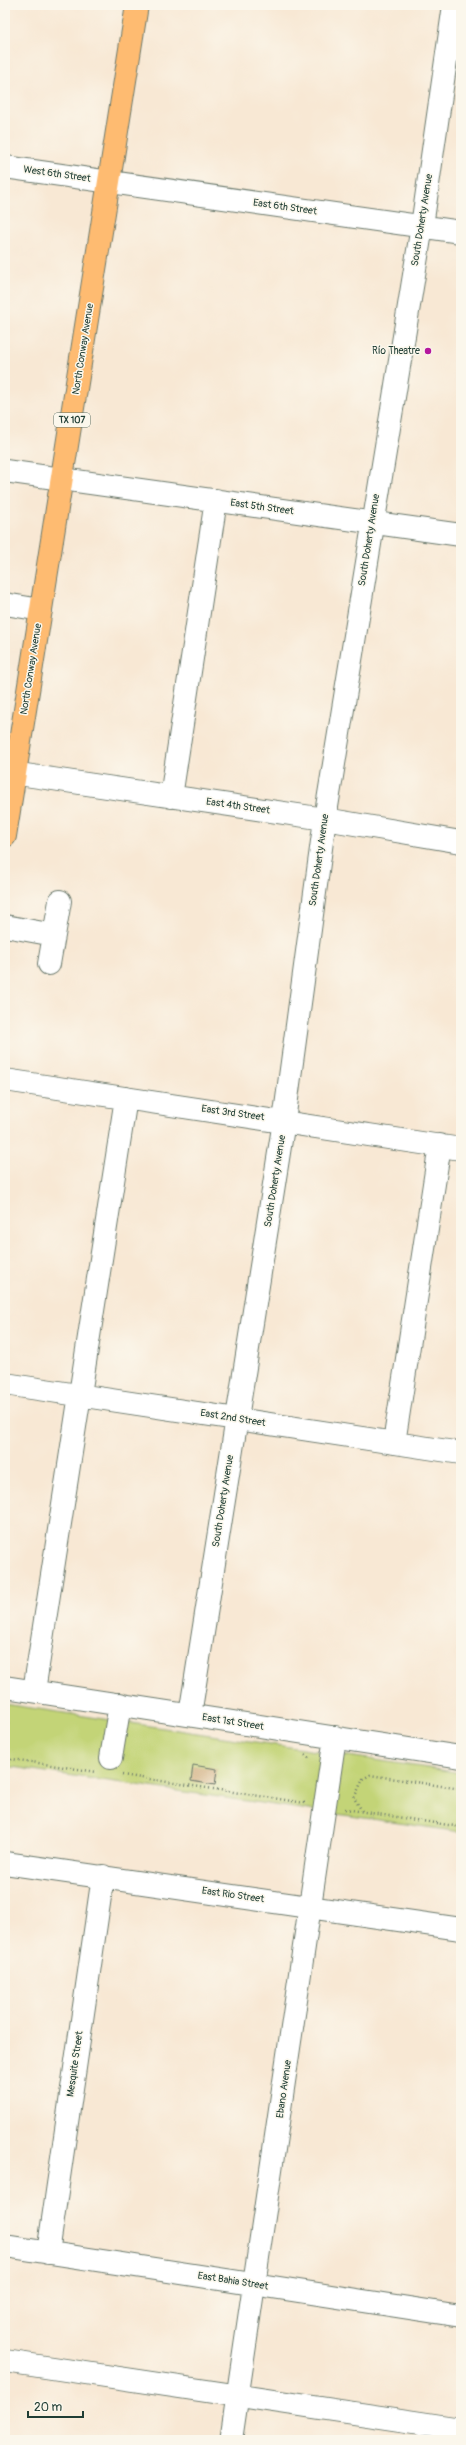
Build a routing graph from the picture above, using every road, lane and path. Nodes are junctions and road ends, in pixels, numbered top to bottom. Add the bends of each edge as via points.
1 (137, 5) edge
2 (454, 5) edge
3 (5, 167) edge
4 (110, 182) junction
5 (422, 226) junction
6 (461, 232) edge
7 (5, 472) edge
8 (62, 480) junction
9 (216, 500) junction
10 (372, 521) junction
11 (461, 535) edge
12 (5, 604) edge
13 (41, 610) junction
14 (10, 773) edge
15 (172, 797) junction
16 (324, 819) junction
17 (5, 836) edge
18 (461, 842) edge
19 (60, 901) dead end
20 (5, 926) edge
21 (54, 935) junction
22 (49, 964) dead end
23 (5, 1080) edge
24 (126, 1098) junction
25 (284, 1121) junction
26 (451, 1147) edge
27 (5, 1384) edge
28 (80, 1395) junction
29 (236, 1419) junction
30 (394, 1443) junction
31 (461, 1454) edge
32 (5, 1687) edge
33 (34, 1691) junction
34 (120, 1704) junction
35 (190, 1715) junction
36 (335, 1737) junction
37 (305, 1755) dead end
38 (461, 1757) edge
39 (313, 1762) dead end
40 (5, 1765) edge
41 (108, 1768) junction
42 (461, 1789) edge
43 (325, 1806) junction
44 (362, 1812) junction
45 (461, 1826) edge
46 (5, 1863) edge
47 (103, 1876) junction
48 (311, 1906) junction
49 (461, 1929) edge
50 (5, 2246) edge
51 (48, 2253) junction
52 (255, 2285) junction
53 (461, 2316) edge
54 (5, 2361) edge
55 (238, 2396) junction
56 (461, 2429) edge
57 (231, 2440) edge

1 - 4 main road, North Conway Avenue / TX 107
2 - 5 street, South Doherty Avenue
3 - 4 street, West 6th Street
4 - 5 street, East 6th Street
4 - 8 main road, North Conway Avenue / TX 107
5 - 6 street, East 6th Street
5 - 10 street, South Doherty Avenue
7 - 8 street, East 5th Street
8 - 9 street, East 5th Street
8 - 13 main road, North Conway Avenue / TX 107
9 - 10 street, East 5th Street
9 - 15 street
10 - 11 street, East 5th Street
10 - 16 street, South Doherty Avenue
12 - 13 street
13 - 14 main road, North Conway Avenue / TX 107
14 - 15 street, East 4th Street
14 - 17 main road, North Conway Avenue / TX 107
15 - 16 street, East 4th Street
16 - 18 street, East 4th Street
16 - 25 street, South Doherty Avenue
19 - 21 street
20 - 21 street
21 - 22 street
23 - 24 street, East 3rd Street
24 - 25 street, East 3rd Street
24 - 28 street
25 - 26 street, East 3rd Street
25 - 29 street, South Doherty Avenue
26 - 30 street
27 - 28 street, East 2nd Street
28 - 29 street, East 2nd Street
28 - 33 street
29 - 30 street, East 2nd Street
29 - 35 street, South Doherty Avenue
30 - 31 street, East 2nd Street
32 - 33 street, East 1st Street
33 - 34 street, East 1st Street
34 - 35 street, East 1st Street
34 - 41 street
35 - 36 street, East 1st Street
36 - 38 street, East 1st Street
36 - 43 street, Ebano Avenue
37 - 39 path
40 - 41 path via 12,1759
41 - 43 path
42 - 44 path via 370,1775 360,1784 354,1798
43 - 44 path
43 - 48 street, Ebano Avenue
44 - 45 path
46 - 47 street, East Rio Street
47 - 48 street, East Rio Street
47 - 51 street, Mesquite Street
48 - 49 street, East Rio Street
48 - 52 street, Ebano Avenue
50 - 51 street, East Bahia Street
51 - 52 street, East Bahia Street
52 - 53 street, East Bahia Street
52 - 55 street, Ebano Avenue
54 - 55 street
55 - 56 street
55 - 57 street, Ebano Avenue

